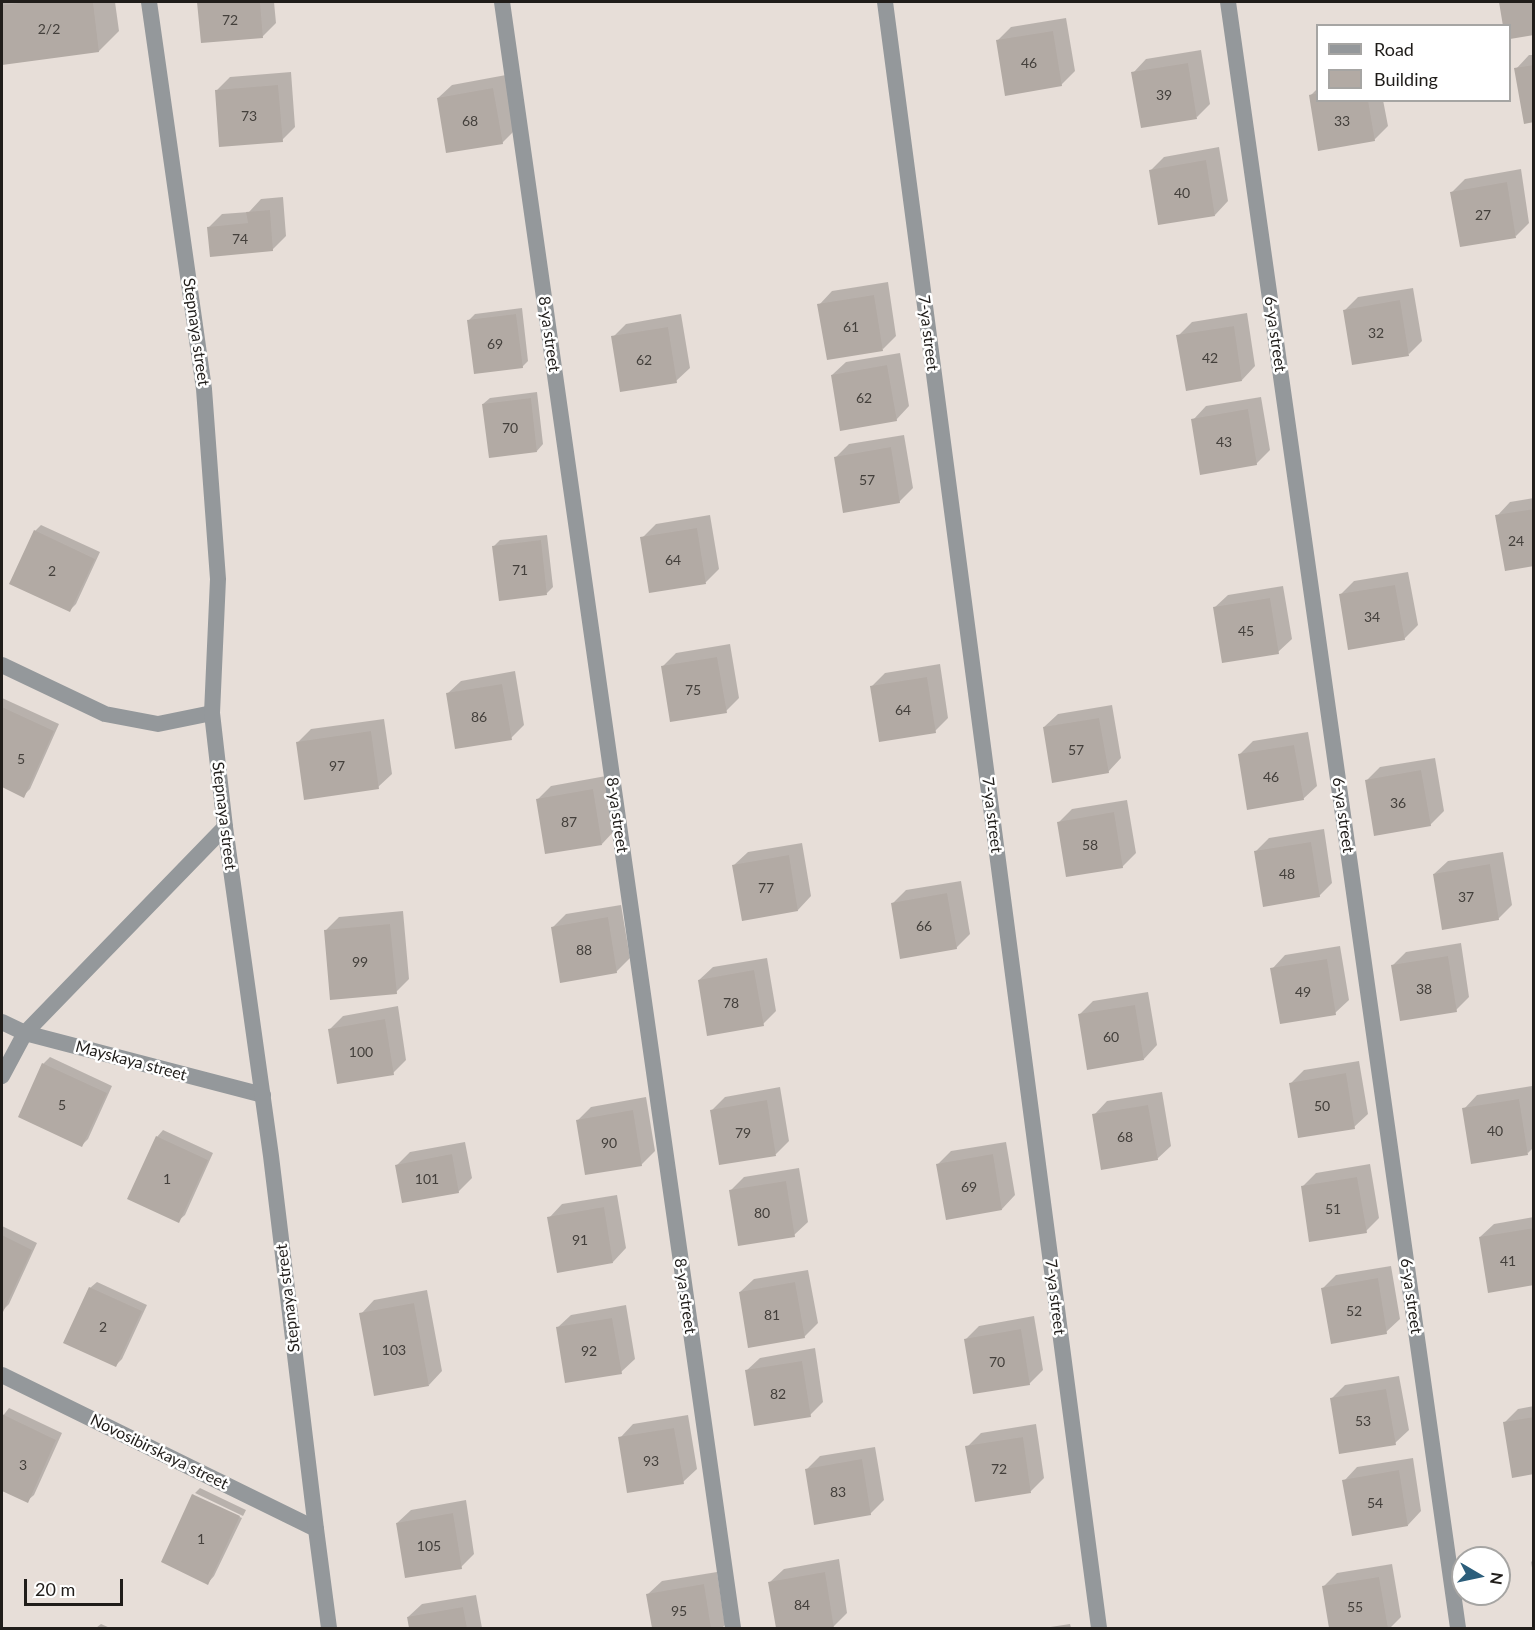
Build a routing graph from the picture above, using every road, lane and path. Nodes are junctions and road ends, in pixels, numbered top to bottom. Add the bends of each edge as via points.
1 (149, 2) edge
2 (502, 2) edge
3 (885, 2) edge
4 (1228, 2) edge
5 (2, 665) edge
6 (212, 713) junction
7 (225, 827) junction
8 (2, 1022) edge
9 (25, 1033) junction
10 (2, 1076) edge
11 (263, 1095) junction
12 (2, 1375) edge
13 (316, 1529) junction
14 (329, 1629) edge
15 (733, 1629) edge
16 (1099, 1629) edge
17 (1458, 1629) edge

1 - 6 street, Stepnaya street via 204,389 218,579
2 - 15 street, 8-ya street
3 - 16 street, 7-ya street
4 - 17 street, 6-ya street
5 - 6 street via 105,714 158,724
6 - 7 street, Stepnaya street
7 - 9 street
7 - 11 street, Stepnaya street
8 - 9 street, Mayskaya street
9 - 10 street
9 - 11 street, Mayskaya street
11 - 13 street, Stepnaya street
12 - 13 street, Novosibirskaya street
13 - 14 street, Stepnaya street

